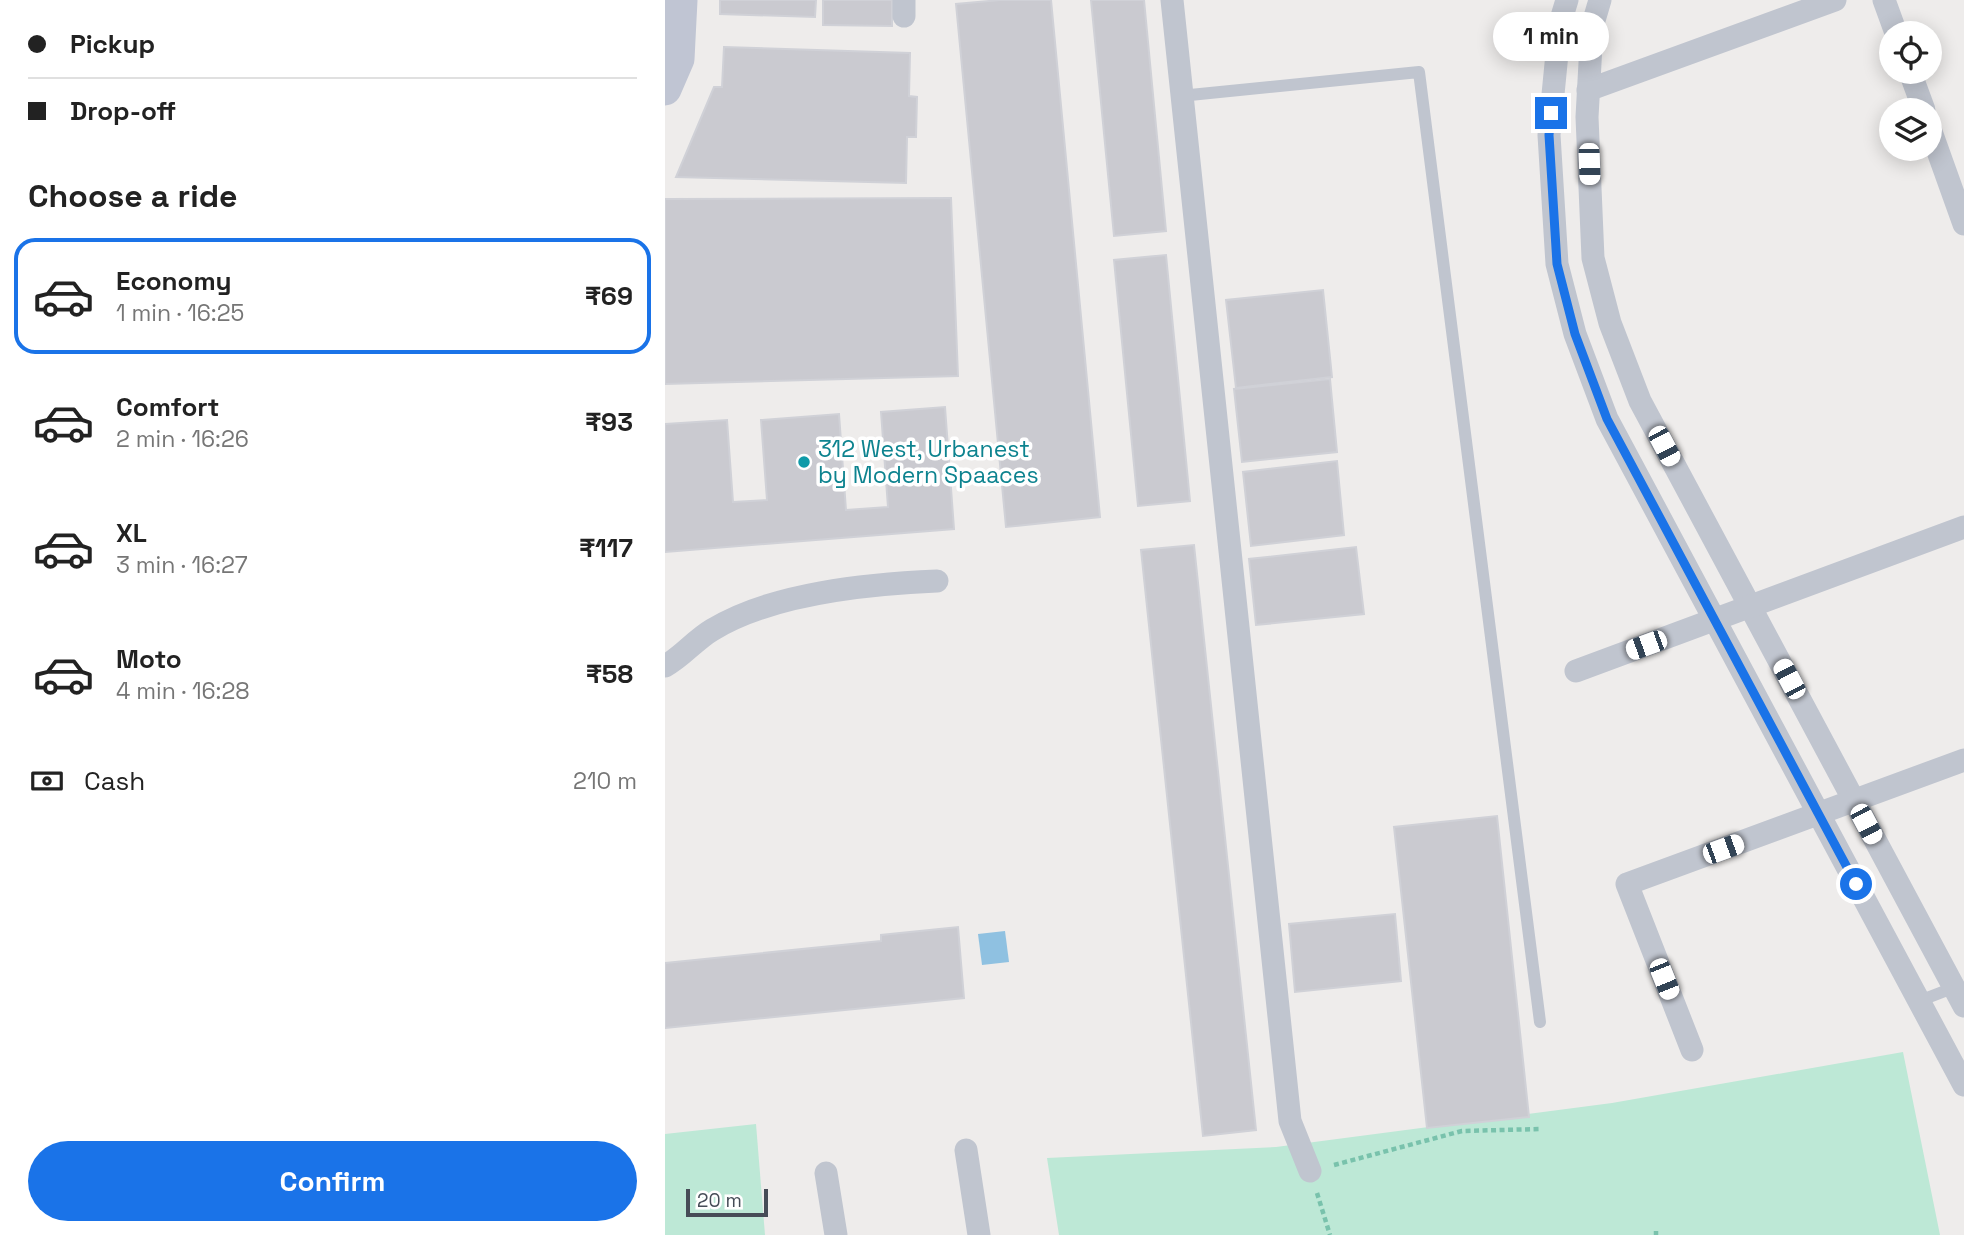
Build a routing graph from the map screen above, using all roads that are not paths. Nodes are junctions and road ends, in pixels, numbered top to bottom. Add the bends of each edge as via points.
1 (681, 0) edge
2 (1172, 0) edge
3 (1567, 0) edge
4 (1600, 0) edge
5 (1835, 0) edge
6 (1884, 0) edge
7 (1892, 21) edge
8 (671, 56) edge
9 (665, 89) edge
10 (1588, 90) junction
11 (1180, 96) junction
12 (1941, 161) edge
13 (1964, 224) edge
14 (1964, 527) edge
15 (937, 581) dead end
16 (1750, 607) junction
17 (1715, 620) junction
18 (665, 666) edge
19 (1576, 671) dead end
20 (1964, 760) edge
21 (1854, 801) junction
22 (1818, 814) junction
23 (1961, 992) edge
24 (1919, 1001) junction
25 (1539, 1022) dead end
26 (1692, 1050) dead end
27 (1964, 1084) edge
28 (965, 1150) dead end
29 (1310, 1171) road end
30 (827, 1173) dead end
31 (836, 1235) edge
32 (979, 1235) edge

1 - 8 street
2 - 11 street
3 - 17 street via 1560,23 1549,135 1557,264 1575,334 1607,419
4 - 10 street
5 - 10 street
6 - 7 street
8 - 9 street
10 - 16 street via 1593,258 1610,323 1640,401
11 - 25 lane via 1419,72
11 - 29 street via 1290,1121
12 - 13 street
14 - 16 street
15 - 18 street via 878,583 762,606 712,630
16 - 17 street
16 - 21 street
17 - 19 street
17 - 22 street
20 - 21 street
21 - 22 street
21 - 23 street
22 - 24 street
22 - 26 street via 1627,884
23 - 24 lane
24 - 27 street
28 - 32 street
30 - 31 street

